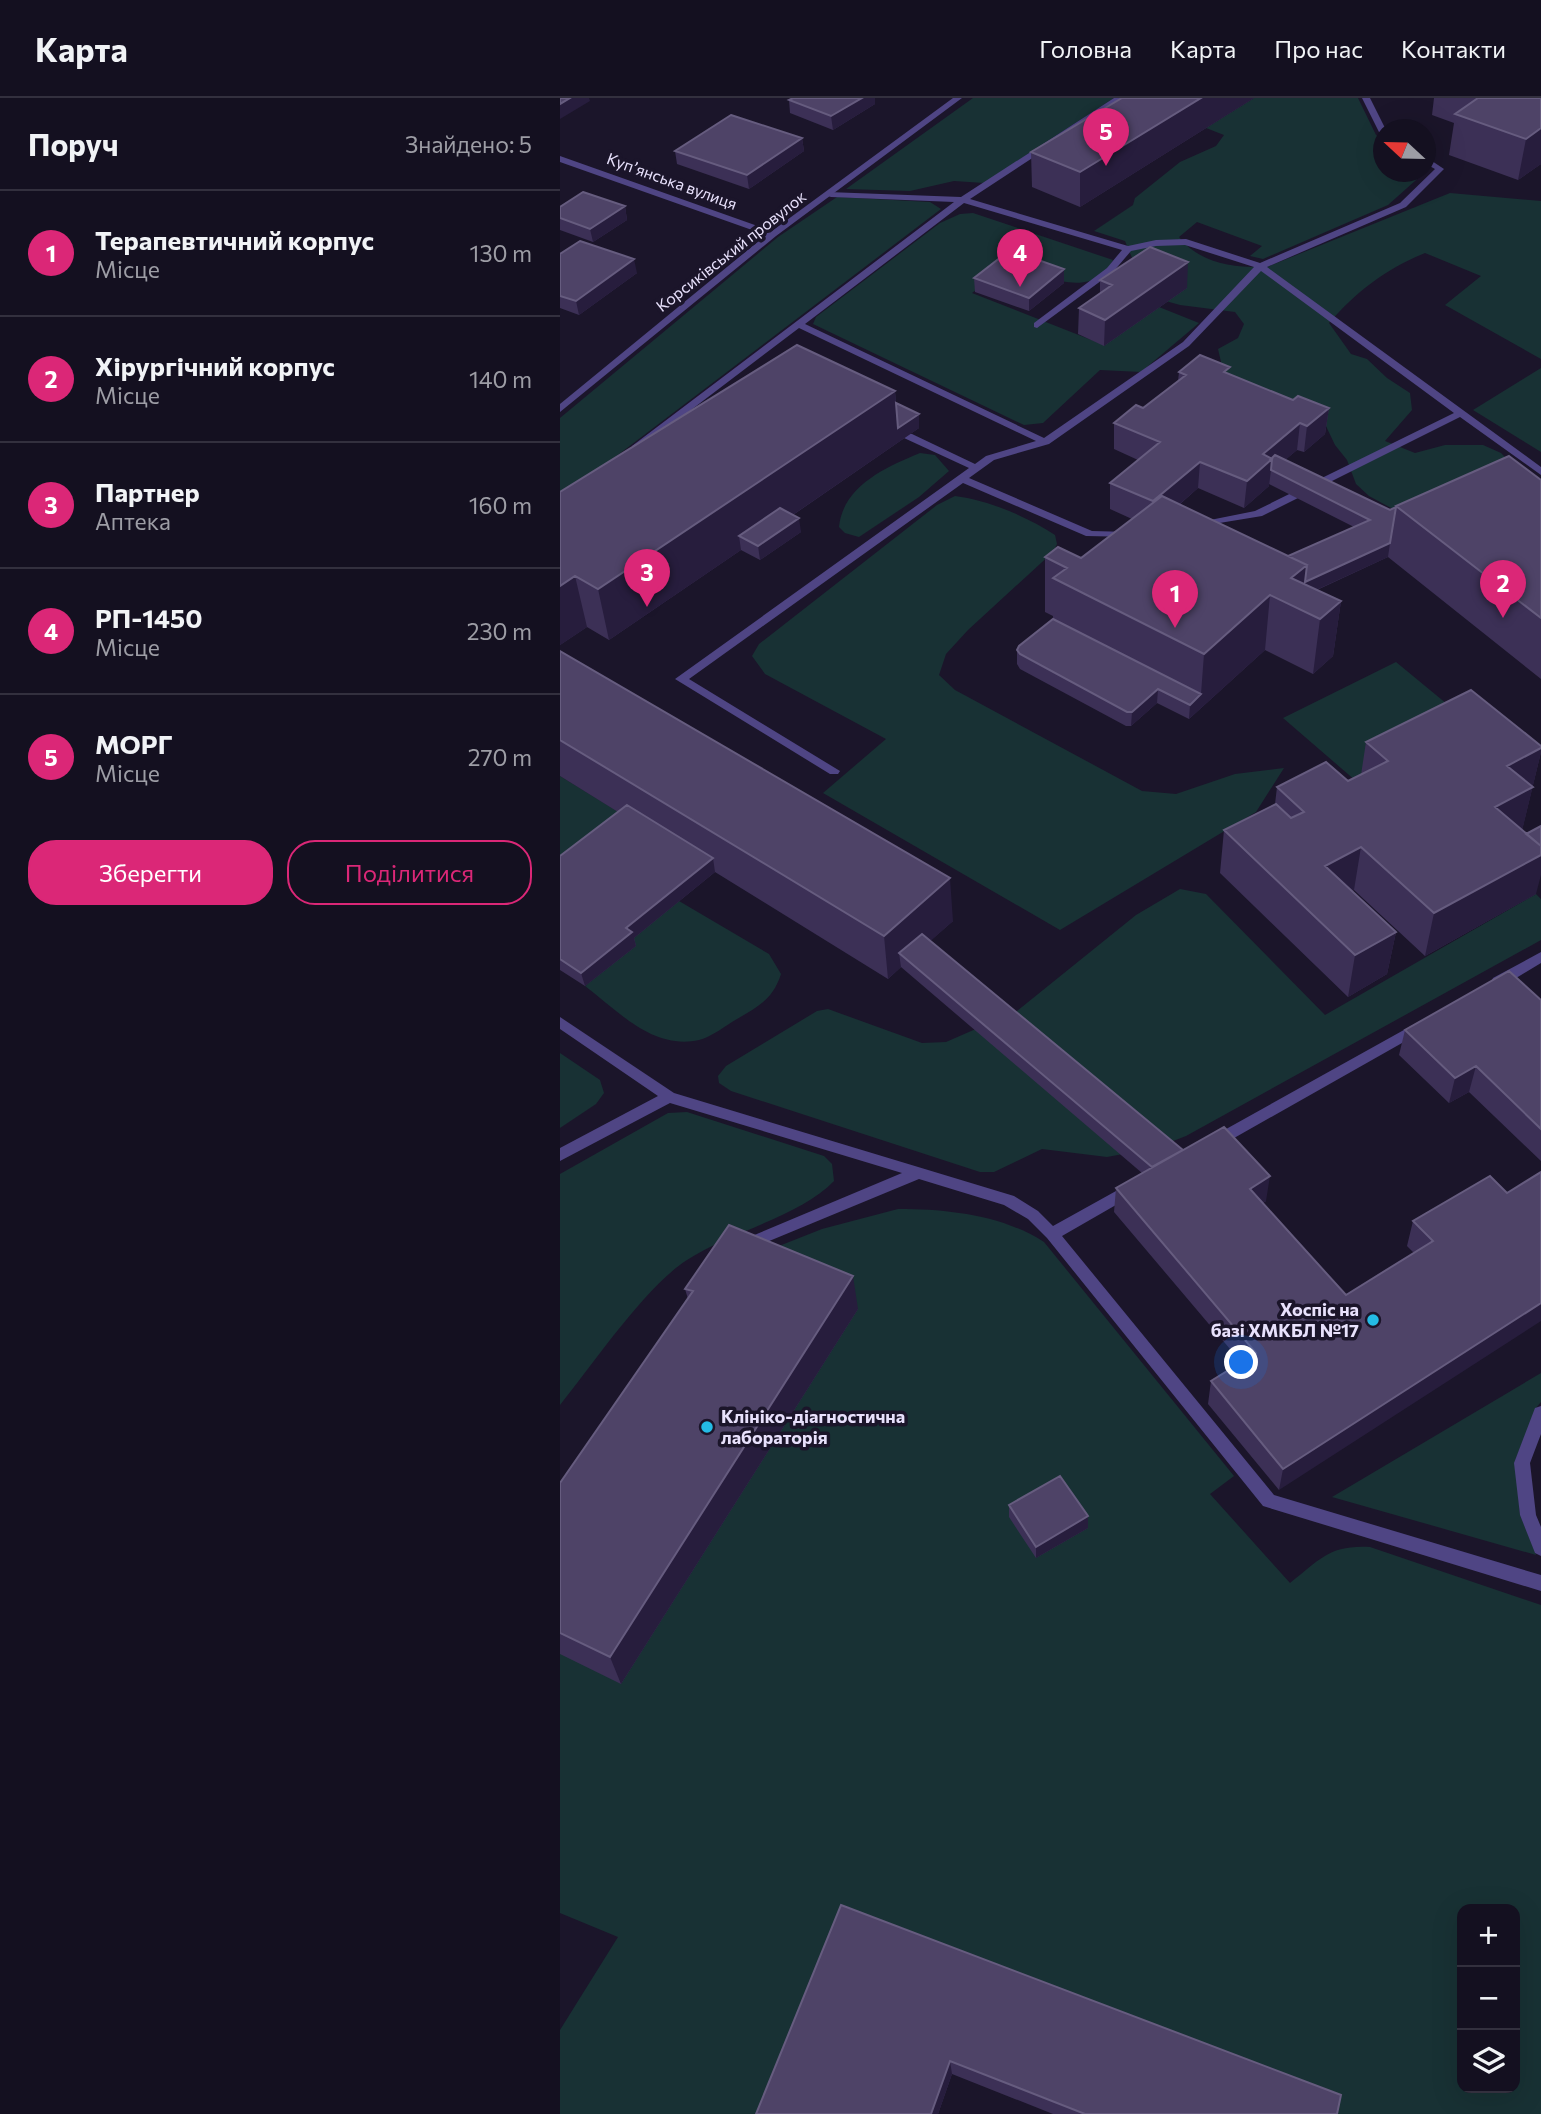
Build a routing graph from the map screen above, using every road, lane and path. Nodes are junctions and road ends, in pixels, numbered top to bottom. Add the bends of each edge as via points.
1 (958, 98) edge
2 (1120, 98) edge
3 (1366, 98) edge
4 (1376, 119) edge
5 (560, 159) edge
6 (1427, 182) edge
7 (831, 194) junction
8 (963, 200) junction
9 (773, 234) junction
10 (1128, 249) junction
11 (1260, 266) junction
12 (798, 324) junction
13 (1037, 325) dead end
14 (752, 360) junction
15 (764, 365) edge
16 (560, 409) edge
17 (1459, 414) junction
18 (908, 436) edge
19 (1045, 442) junction
20 (624, 456) edge
21 (976, 468) junction
22 (1541, 472) edge
23 (961, 478) junction
24 (1185, 528) edge
25 (1148, 536) edge
26 (834, 771) dead end
27 (1541, 957) edge
28 (1483, 990) edge
29 (1436, 1017) edge
30 (560, 1022) edge
31 (668, 1097) junction
32 (1197, 1152) edge
33 (560, 1156) edge
34 (918, 1173) junction
35 (1149, 1179) edge
36 (1052, 1234) junction
37 (733, 1250) edge
38 (1541, 1413) edge
39 (1541, 1548) edge
40 (1541, 1583) edge

1 - 7 street, Корсиківський провулок
2 - 8 street
3 - 4 street
5 - 9 street, Куп’янська вулиця
6 - 11 street via 1404,205
7 - 8 street
7 - 9 street, Корсиківський провулок
8 - 10 street
8 - 12 street
9 - 16 street, Корсиківський провулок
10 - 11 street via 1186,242
10 - 13 street via 1111,270
11 - 17 street
11 - 19 street via 1186,344
12 - 14 street
12 - 19 street
14 - 15 street
14 - 20 street
17 - 22 street
17 - 24 street via 1258,514
18 - 21 street
19 - 21 street via 989,458
21 - 23 street
23 - 25 street via 1090,534
23 - 26 street via 681,679
27 - 28 street
29 - 32 street
30 - 31 street
31 - 33 street
31 - 34 street
34 - 36 street via 1010,1200
34 - 37 street
35 - 36 street
36 - 40 street via 1269,1501
38 - 39 street via 1522,1463 1528,1515

